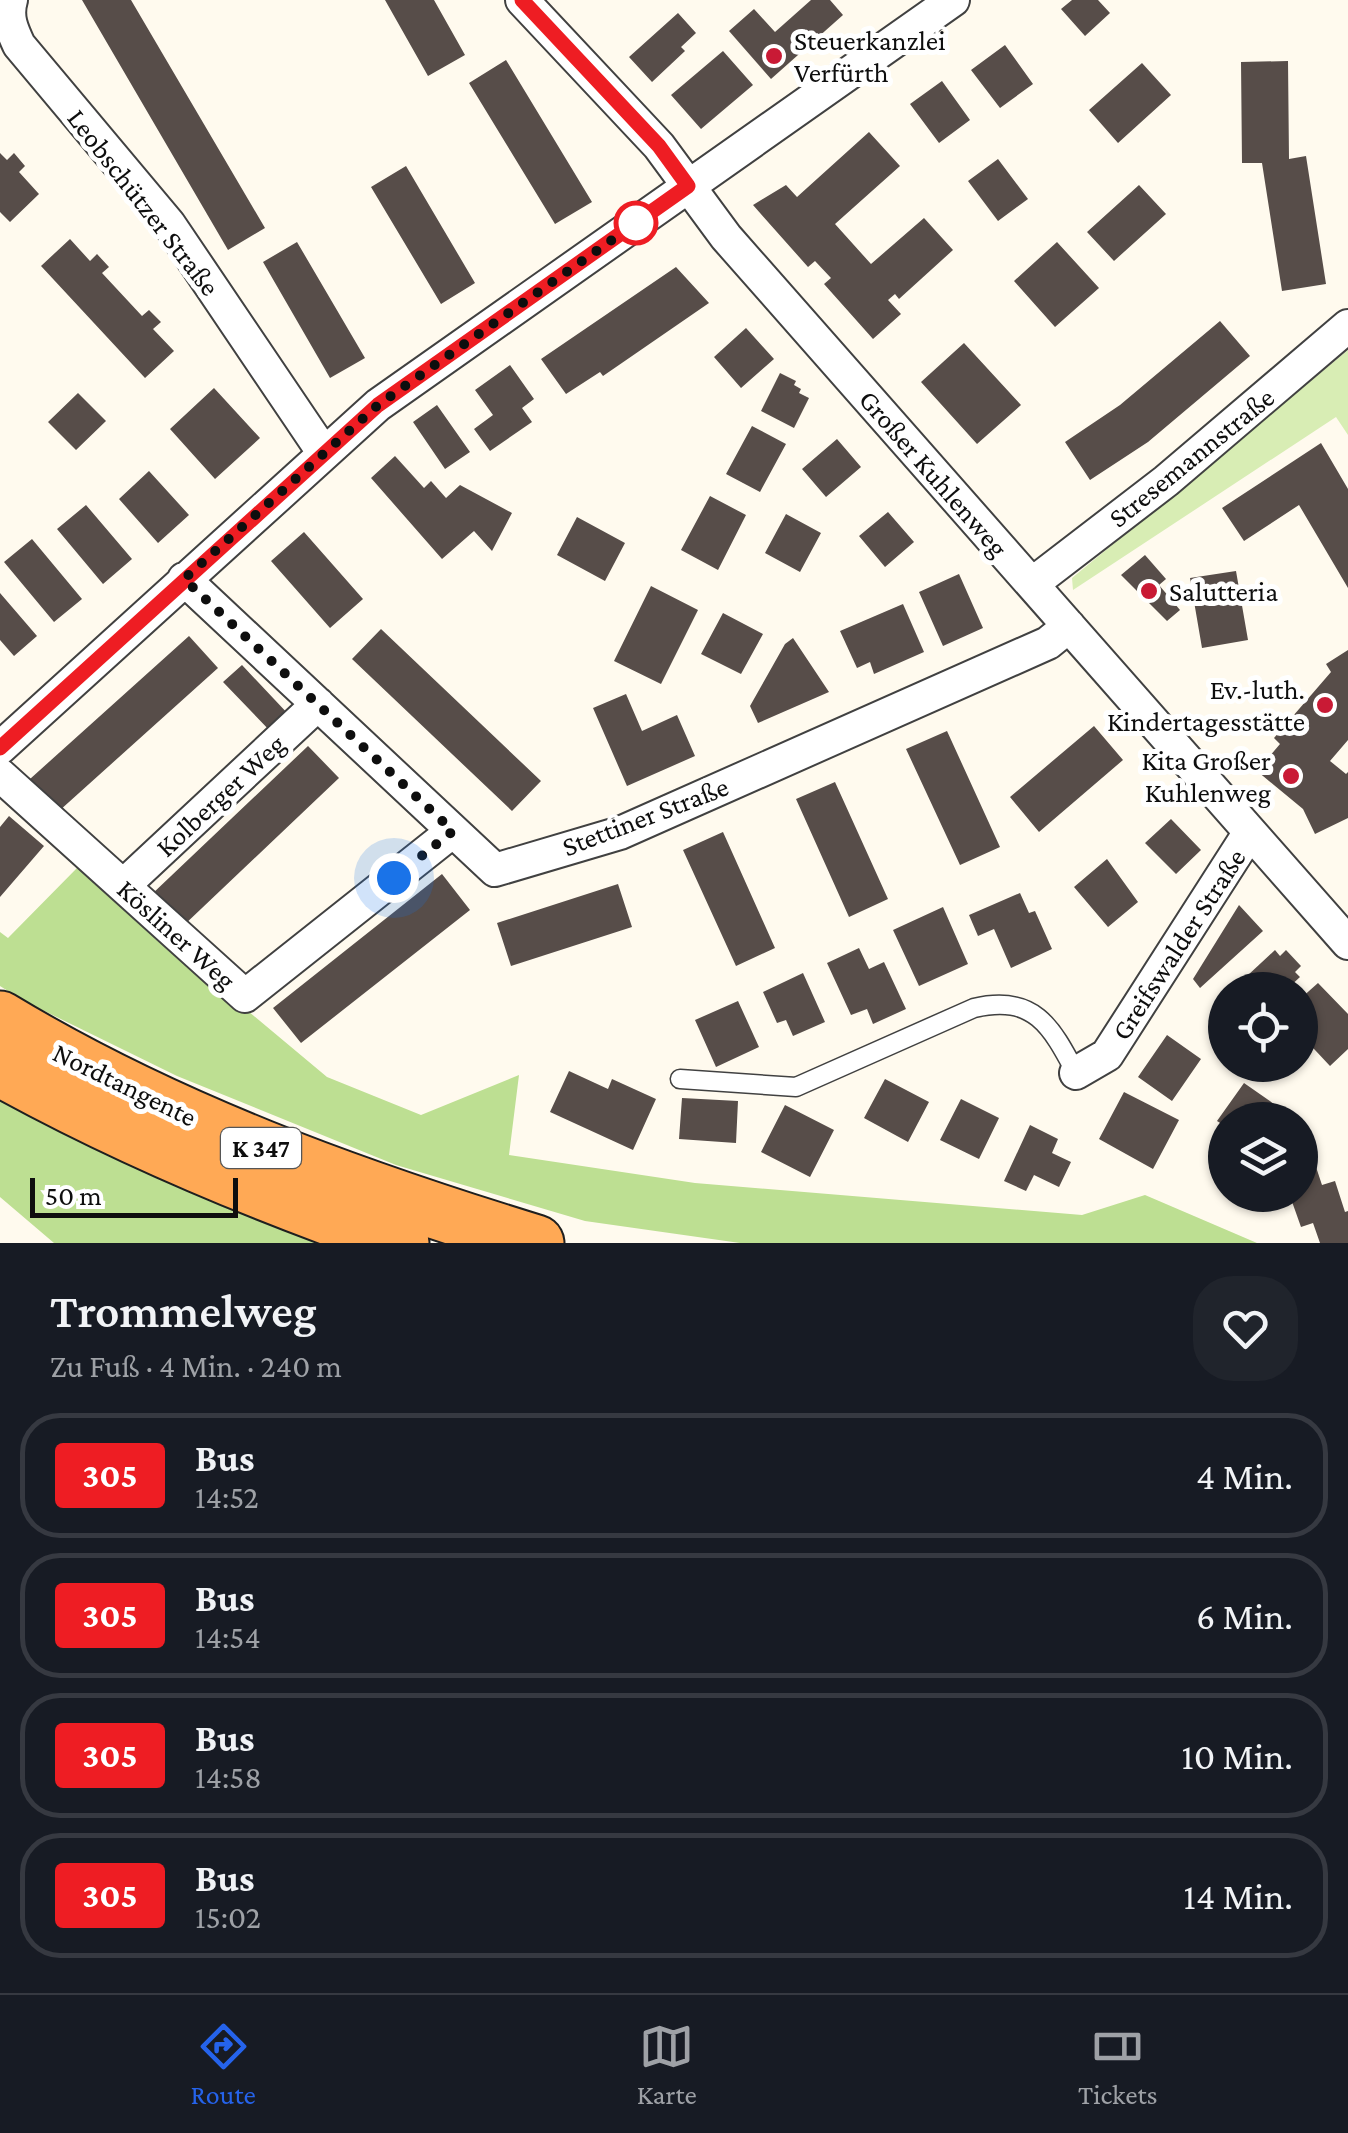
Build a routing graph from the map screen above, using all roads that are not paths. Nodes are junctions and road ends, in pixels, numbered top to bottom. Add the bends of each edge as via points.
1 (522, 0) edge
2 (953, 0) edge
3 (6, 6) edge
4 (688, 186) junction
5 (1348, 326) edge
6 (323, 452) junction
7 (184, 579) junction
8 (1032, 584) junction
9 (1069, 626) junction
10 (318, 704) junction
11 (0, 748) edge
12 (0, 775) edge
13 (453, 831) junction
14 (1250, 832) junction
15 (123, 886) junction
16 (1348, 944) edge
17 (0, 1018) edge
18 (0, 1068) edge
19 (1076, 1072) joint
20 (680, 1079) dead end
21 (401, 1243) edge
22 (536, 1243) edge

1 - 4 street, Großer Kuhlenweg
2 - 4 street
3 - 6 street, Leobschützer Straße via 19,46 169,224
4 - 6 street via 426,369
4 - 8 street, Großer Kuhlenweg
5 - 8 street, Stresemannstraße
6 - 7 street
7 - 10 street, Stettiner Straße
7 - 11 street
8 - 9 street, Großer Kuhlenweg
9 - 13 street, Stettiner Straße via 1048,643 620,833 495,870
9 - 14 street, Großer Kuhlenweg
10 - 13 street, Stettiner Straße
10 - 15 street, Kolberger Weg
12 - 15 street, Kösliner Weg
13 - 15 street, Kösliner Weg via 246,996
14 - 16 street, Großer Kuhlenweg
14 - 19 street, Greifswalder Straße via 1107,1055
17 - 22 highway, Nordtangente / K 347 via 167,1106 305,1167
18 - 21 highway, Nordtangente / K 347 via 149,1144 288,1204
19 - 20 lane, Greifswalder Straße via 1044,1020 1017,1007 988,1005 796,1087

